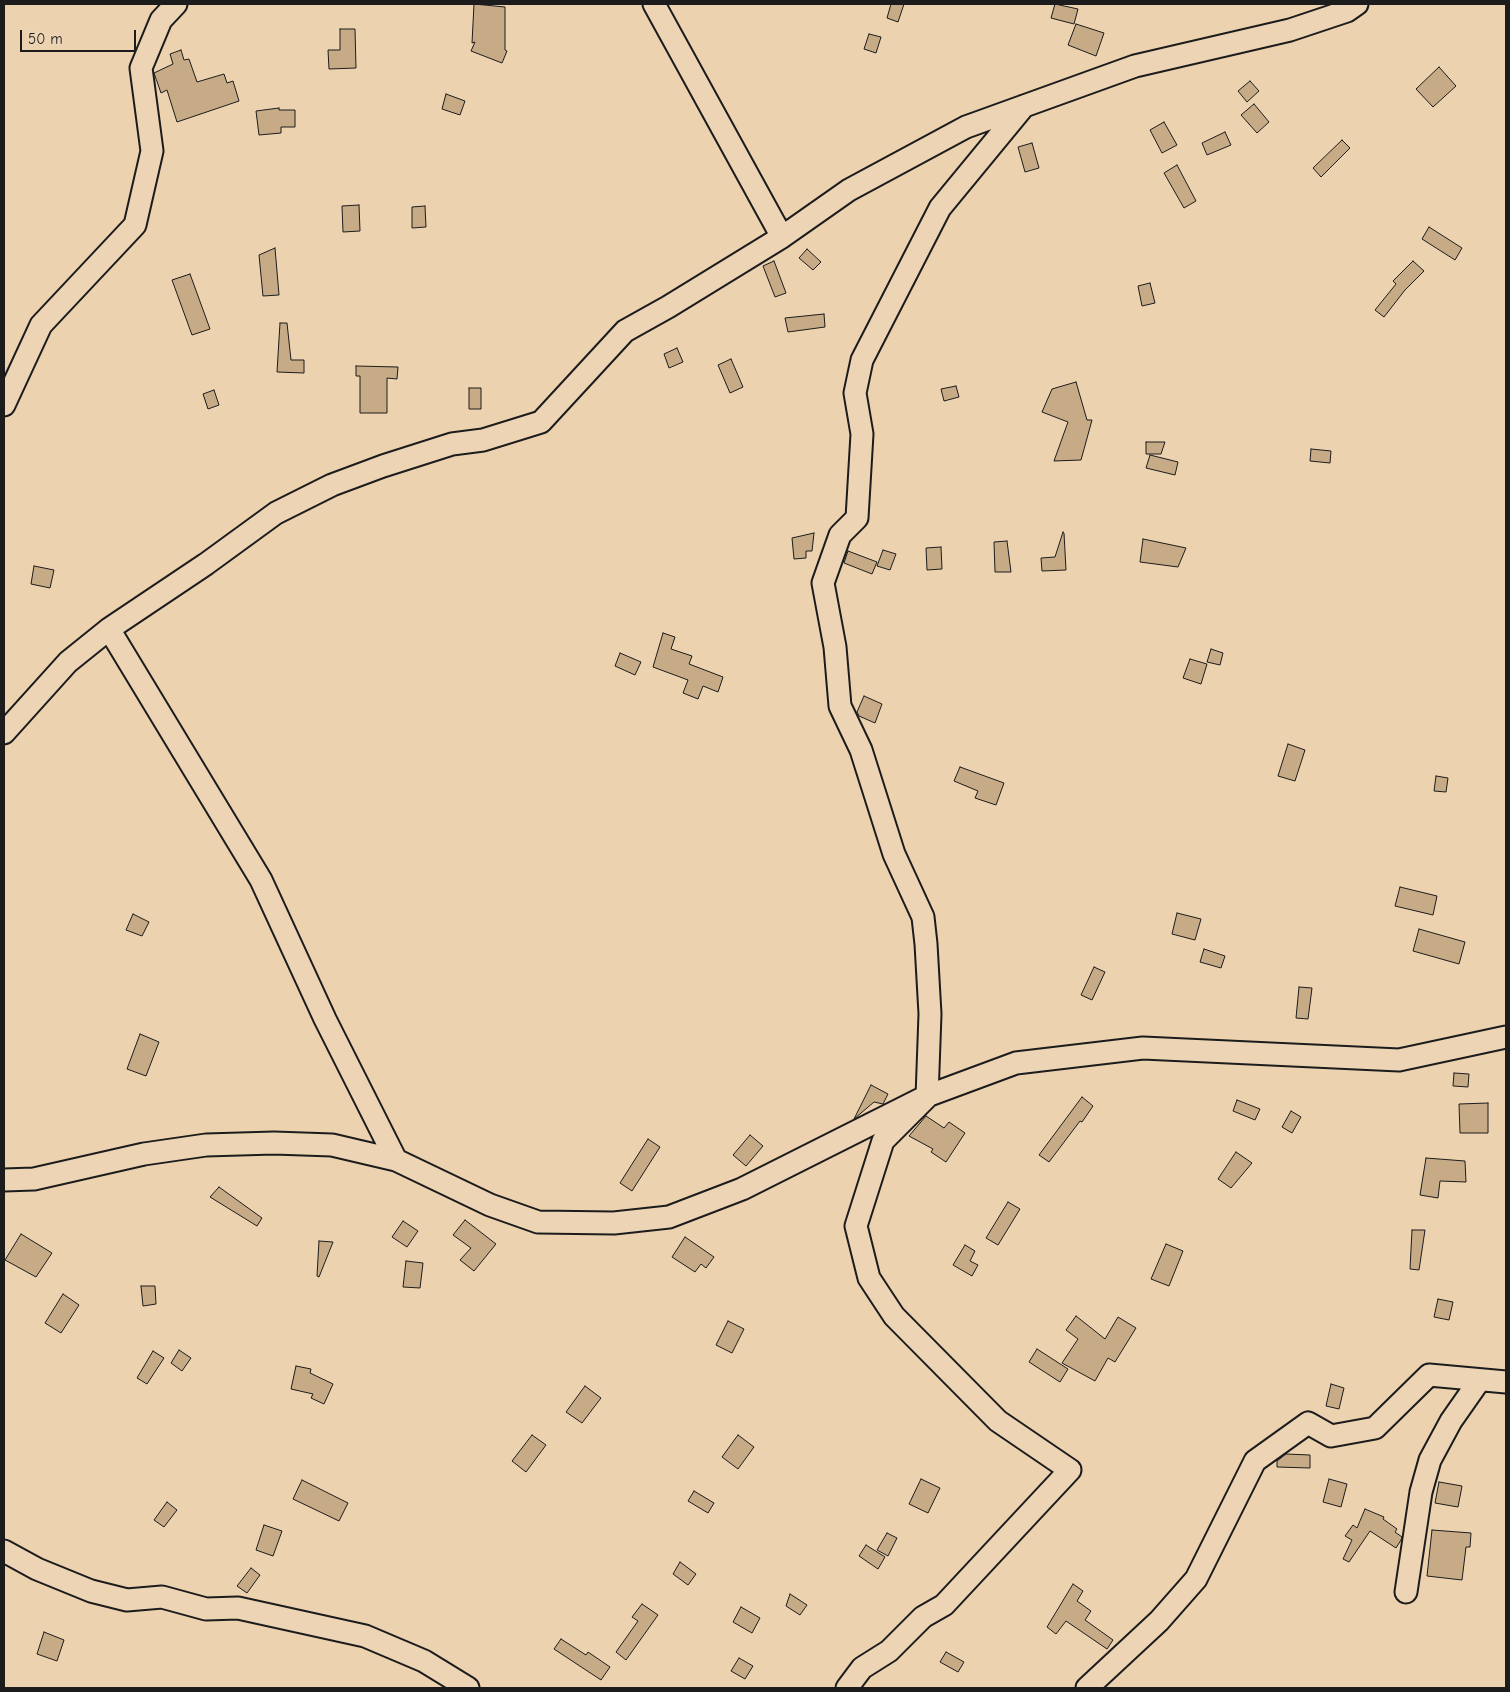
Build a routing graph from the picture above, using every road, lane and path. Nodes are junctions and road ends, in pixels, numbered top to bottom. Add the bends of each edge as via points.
1 (176, 4) edge
2 (654, 4) edge
3 (1357, 4) edge
4 (1024, 106) junction
5 (782, 237) junction
6 (4, 405) edge
7 (109, 629) junction
8 (4, 733) edge
9 (1506, 1037) edge
10 (927, 1097) junction
11 (396, 1160) junction
12 (4, 1180) edge
13 (1479, 1381) junction
14 (1506, 1382) edge
15 (4, 1551) edge
16 (1406, 1592) dead end
17 (468, 1688) edge
18 (847, 1688) edge
19 (1087, 1688) edge

1 - 6 street via 161,20 141,68 152,151 135,225 41,325
2 - 5 street
3 - 4 street via 1346,11 1290,30 1134,66
4 - 5 street via 966,128 849,190
4 - 10 street via 940,208 862,360 855,393 862,434 857,518 840,535 823,583 835,647 840,706 861,750 894,854 923,917 930,1014
5 - 7 street via 625,331 541,422 482,440 452,444 332,486 276,514
7 - 8 street via 68,662
7 - 11 street via 261,880 325,1019
9 - 10 street via 1399,1060 1143,1048 1016,1063
10 - 11 street via 742,1189 669,1217 614,1224 538,1222 490,1205
10 - 18 street via 883,1141 880,1150 856,1226 869,1278 894,1316 998,1421 1070,1470 944,1605 923,1617 889,1651 862,1668
11 - 12 street via 332,1145 206,1145 144,1154 34,1178
13 - 14 street
13 - 16 street via 1451,1421 1430,1460 1421,1492
13 - 19 street via 1429,1375 1375,1428 1331,1436 1308,1423 1256,1461 1196,1579 1159,1621
15 - 17 street via 37,1569 91,1591 127,1600 162,1597 206,1610 238,1608 365,1636 424,1661

